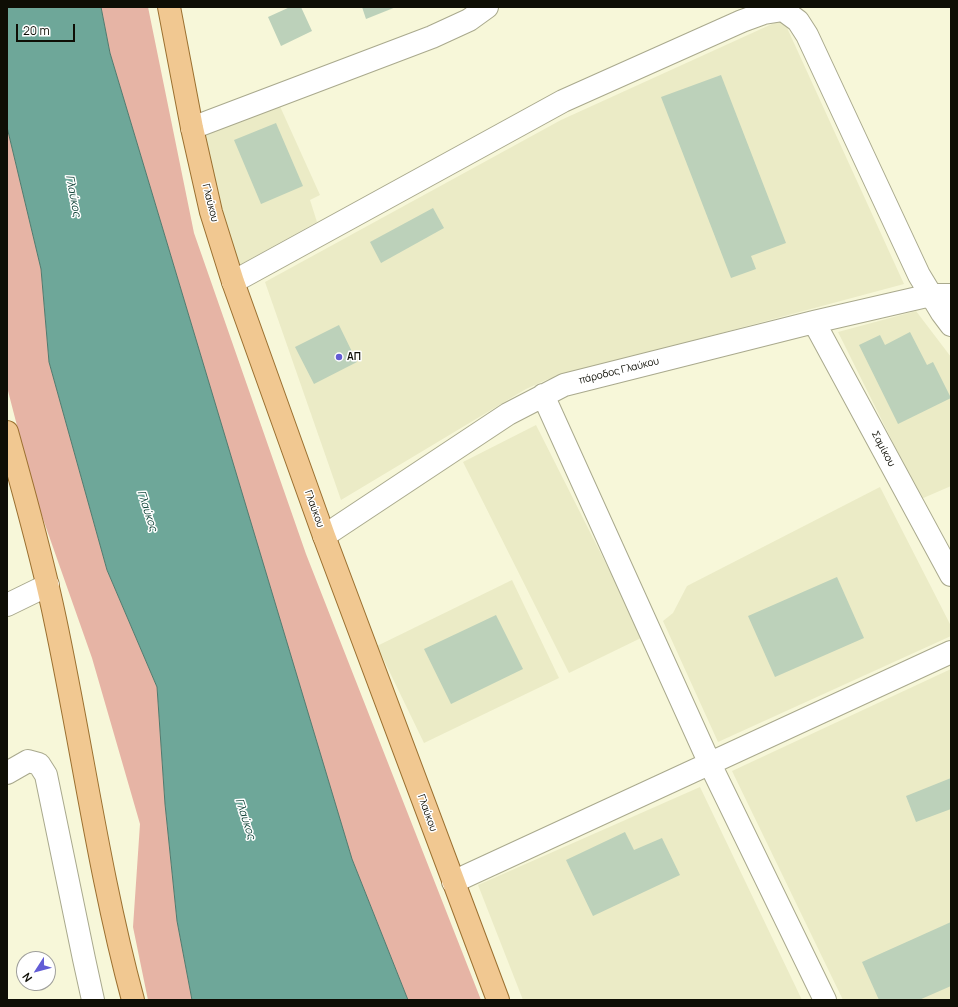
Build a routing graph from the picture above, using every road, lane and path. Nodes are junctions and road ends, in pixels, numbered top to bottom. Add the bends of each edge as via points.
1 (487, 7) edge
2 (171, 11) edge
3 (192, 128) junction
4 (233, 282) junction
5 (941, 295) edge
6 (814, 322) junction
7 (951, 325) edge
8 (543, 396) junction
9 (7, 432) edge
10 (324, 536) junction
11 (951, 575) edge
12 (48, 585) junction
13 (7, 605) edge
14 (951, 652) edge
15 (710, 764) junction
16 (7, 773) edge
17 (453, 882) junction
18 (93, 1000) edge
19 (133, 1000) edge
20 (498, 1000) edge
21 (825, 1000) edge

1 - 3 street via 469,20 432,37
2 - 3 main road, Γλαύκου
3 - 4 main road, Γλαύκου via 211,212
4 - 5 street via 563,101 742,21 764,13 783,10 798,21 807,35 919,275
4 - 10 main road, Γλαύκου
5 - 6 street, πάροδος Γλαύκου
5 - 7 street
6 - 8 street, πάροδος Γλαύκου via 564,385
6 - 11 street, Σαμίκου
8 - 10 street, πάροδος Γλαύκου via 508,414
8 - 15 street
9 - 12 main road
10 - 17 main road, Γλαύκου
12 - 13 street
12 - 19 main road via 104,878
14 - 15 street
15 - 17 street
15 - 21 street
16 - 18 street via 28,761 39,764 46,774
17 - 20 main road, Γλαύκου

